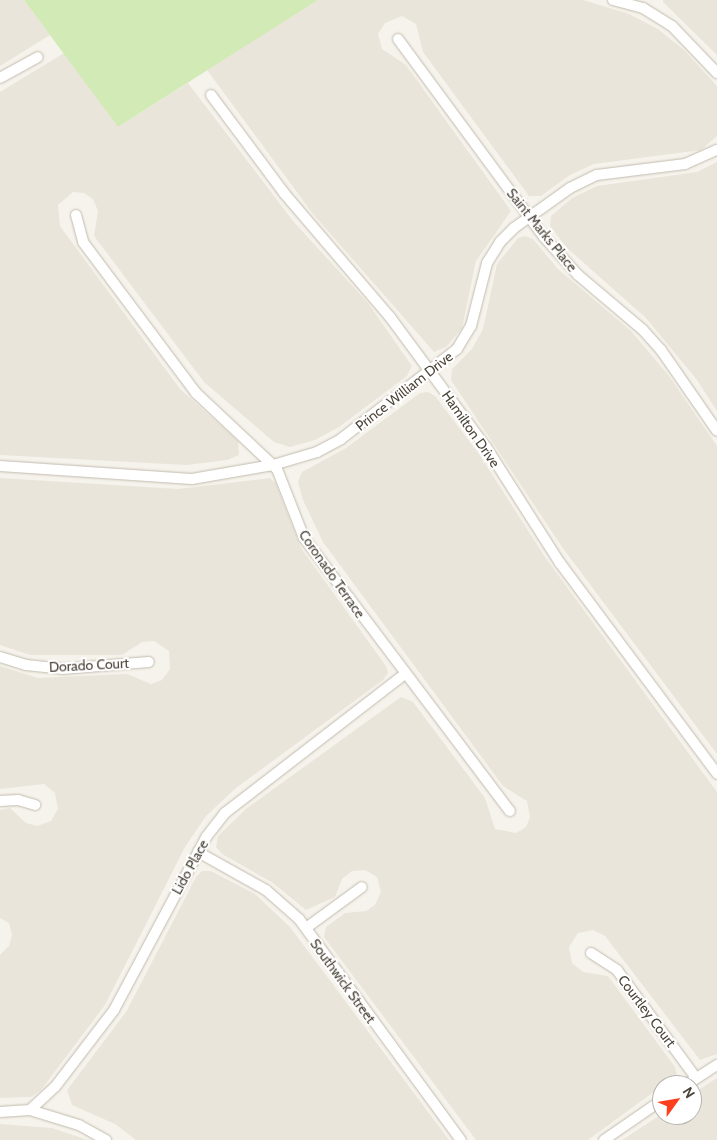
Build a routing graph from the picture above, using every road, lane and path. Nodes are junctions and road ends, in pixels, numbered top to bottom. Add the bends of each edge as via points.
1 (613, 0) edge
2 (644, 4) edge
3 (398, 39) dead end
4 (38, 56) dead end
5 (717, 74) edge
6 (0, 78) edge
7 (211, 95) dead end
8 (717, 150) edge
9 (76, 215) dead end
10 (530, 217) junction
11 (430, 372) junction
12 (717, 431) edge
13 (273, 465) junction
14 (0, 466) edge
15 (0, 657) edge
16 (149, 662) dead end
17 (405, 674) junction
18 (717, 774) edge
19 (0, 801) edge
20 (35, 805) dead end
21 (510, 811) dead end
22 (198, 852) junction
23 (362, 887) dead end
24 (306, 928) junction
25 (591, 953) dead end
26 (717, 1065) edge
27 (694, 1075) edge
28 (701, 1075) edge
29 (652, 1107) edge
30 (30, 1110) junction
31 (0, 1112) edge
32 (106, 1140) edge
33 (461, 1140) edge
34 (604, 1140) edge

1 - 2 street
2 - 5 street via 672,26
3 - 10 street, Saint Marks Place
4 - 6 street
7 - 11 street, Hamilton Drive via 284,193 367,289
8 - 10 street, Prince William Drive via 685,164 597,175 570,188
9 - 13 street, Coronado Terrace via 83,242 196,393
10 - 11 street, Prince William Drive via 508,234 493,252 482,275 468,333 457,349
10 - 12 street, Saint Marks Place via 563,261 643,330 661,350
11 - 13 street, Prince William Drive via 330,446
11 - 18 street, Hamilton Drive via 486,447 560,563
13 - 14 street, Prince William Drive via 192,479
13 - 17 street, Coronado Terrace via 285,482 304,538
15 - 16 street, Dorado Court via 26,665 62,669
17 - 21 street, Coronado Terrace
17 - 22 street, Lido Place via 240,800 212,829
19 - 20 street via 18,800
22 - 24 street, Southwick Street via 266,890
22 - 30 street, Lido Place via 114,1010 55,1087
23 - 24 street
24 - 33 street, Southwick Street
25 - 27 street, Courtley Court via 617,970
26 - 28 street
29 - 34 street
30 - 31 street
30 - 32 street via 79,1126

